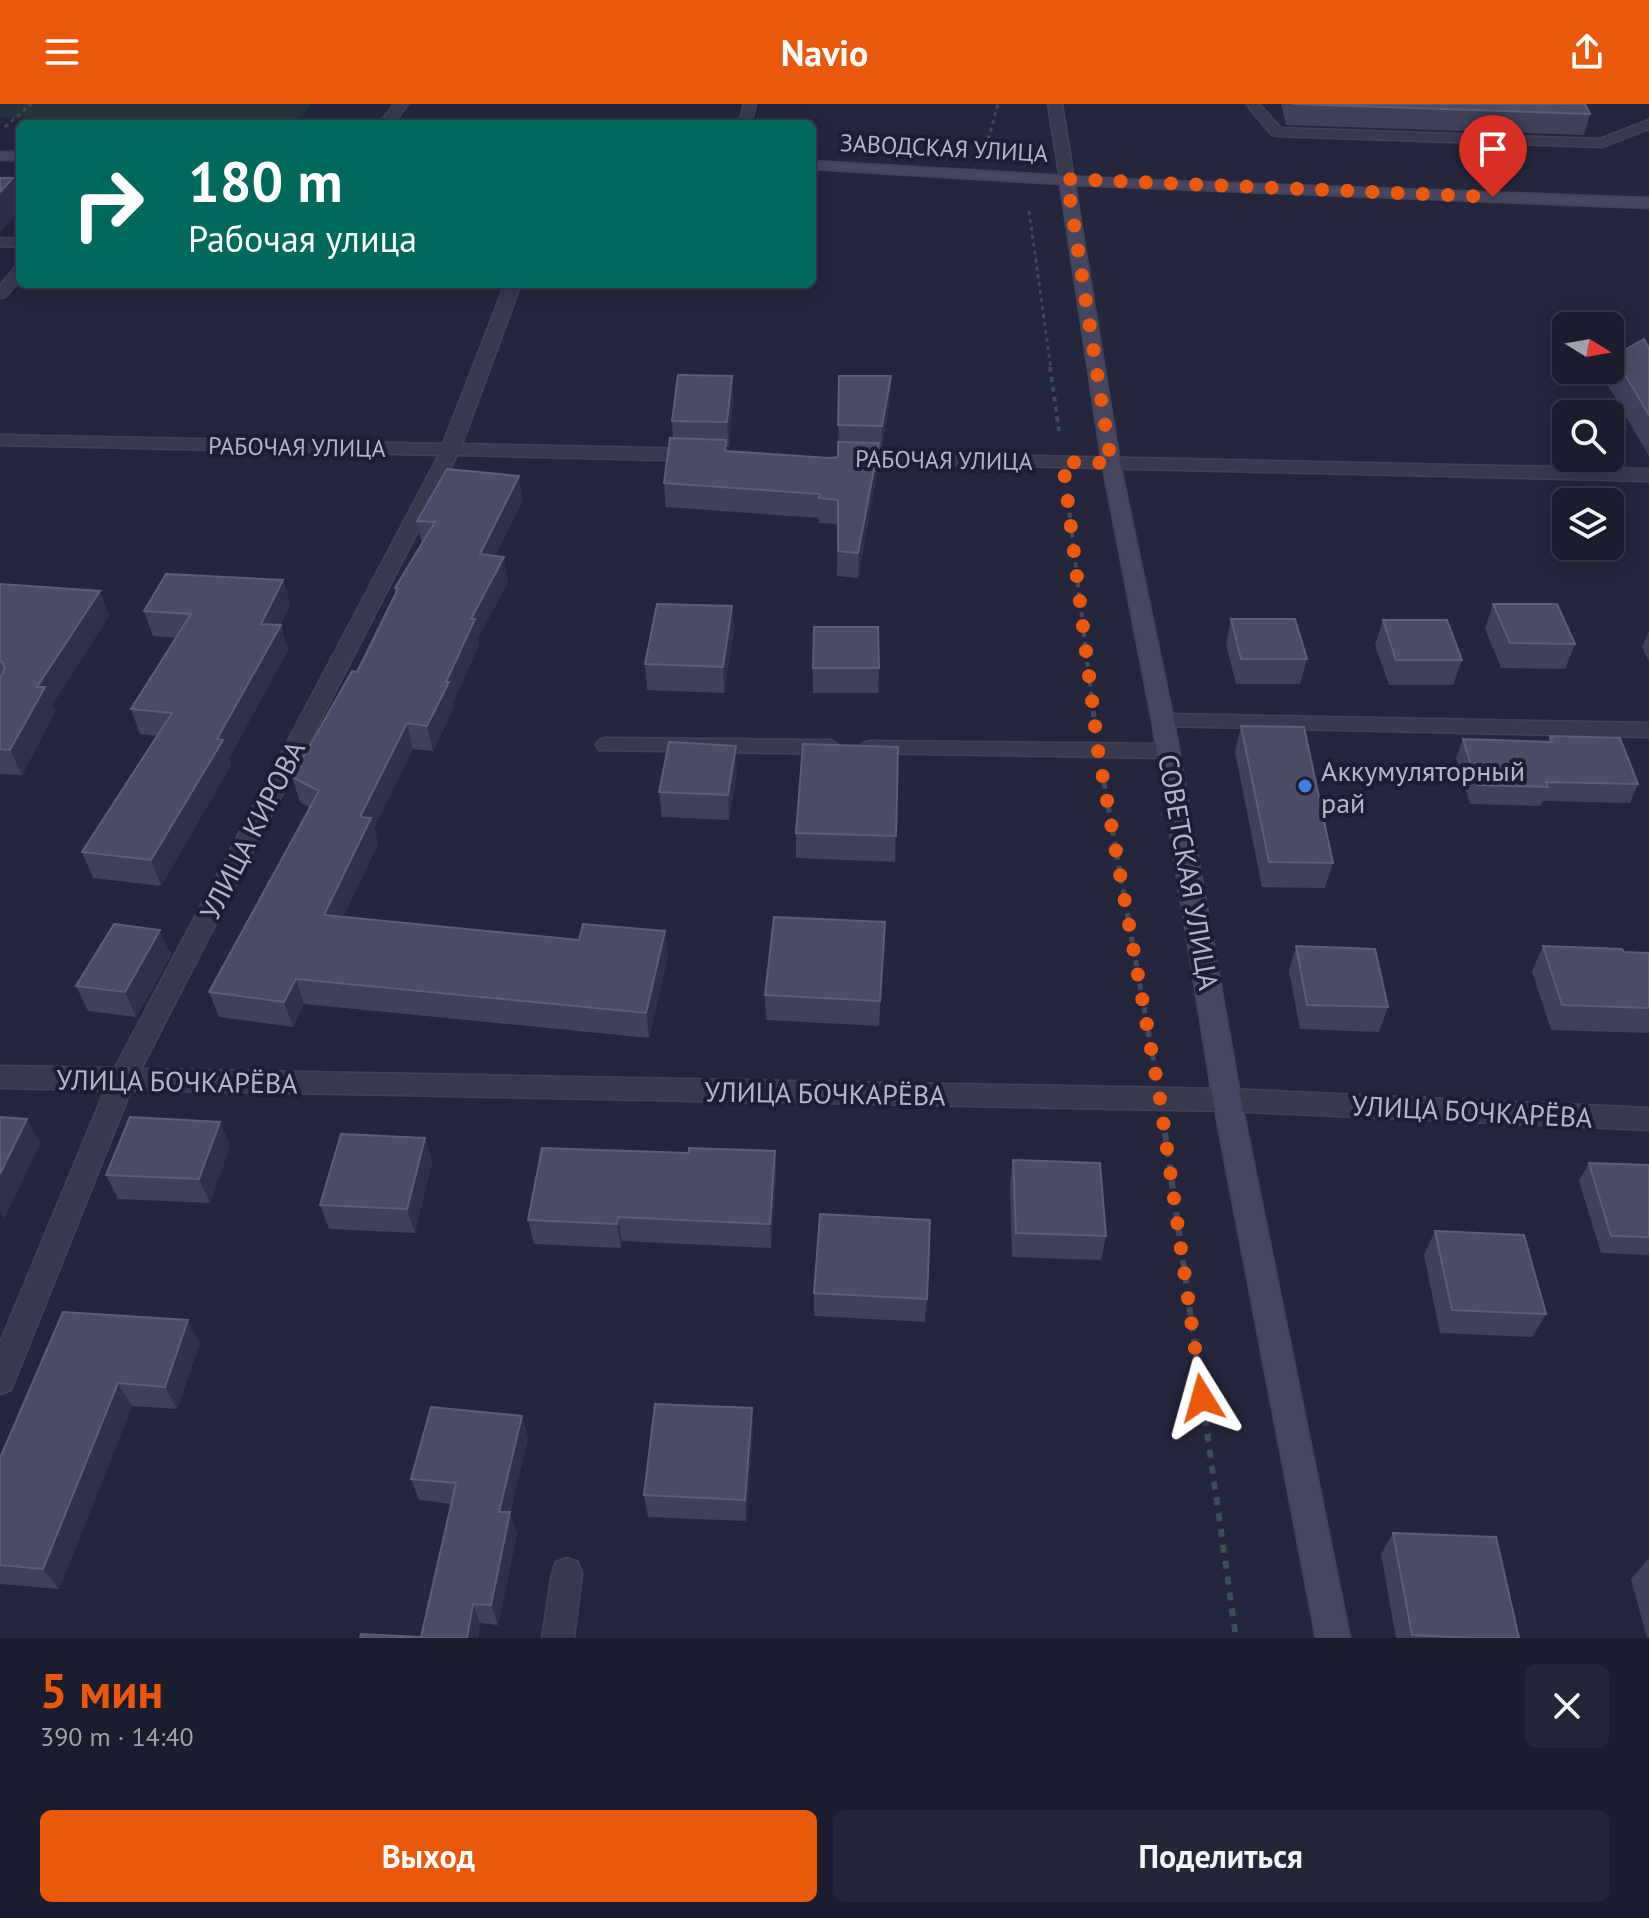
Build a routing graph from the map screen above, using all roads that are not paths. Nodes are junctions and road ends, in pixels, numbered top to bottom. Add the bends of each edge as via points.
1 (1055, 104) edge
2 (1252, 104) edge
3 (1649, 124) edge
4 (816, 165) edge
5 (1067, 179) junction
6 (1649, 203) edge
7 (16, 276) edge
8 (511, 288) edge
9 (0, 294) edge
10 (0, 440) edge
11 (450, 451) junction
12 (717, 456) edge
13 (827, 458) edge
14 (1111, 463) junction
15 (1649, 475) edge
16 (1163, 721) junction
17 (1649, 730) edge
18 (606, 745) dead end
19 (1168, 751) junction
20 (0, 1077) edge
21 (122, 1080) junction
22 (1227, 1100) junction
23 (1649, 1119) edge
24 (0, 1380) edge
25 (567, 1573) dead end
26 (558, 1638) edge
27 (1333, 1638) edge

1 - 5 street, СОВЕТСКАЯ УЛИЦА
2 - 3 lane via 1277,132 1602,143
4 - 5 street, ЗАВОДСКАЯ УЛИЦА
5 - 6 street, ЗАВОДСКАЯ УЛИЦА
5 - 14 street, СОВЕТСКАЯ УЛИЦА
7 - 9 lane
8 - 11 street, УЛИЦА КИРОВА
10 - 11 street, РАБОЧАЯ УЛИЦА
11 - 12 street, РАБОЧАЯ УЛИЦА
11 - 21 street, УЛИЦА КИРОВА
13 - 14 street, РАБОЧАЯ УЛИЦА
14 - 15 street, РАБОЧАЯ УЛИЦА
14 - 16 street, СОВЕТСКАЯ УЛИЦА
16 - 17 lane
16 - 19 street, СОВЕТСКАЯ УЛИЦА
18 - 19 lane
19 - 22 street, СОВЕТСКАЯ УЛИЦА
20 - 21 street, УЛИЦА БОЧКАРЁВА
21 - 22 street, УЛИЦА БОЧКАРЁВА
21 - 24 street, УЛИЦА КИРОВА
22 - 23 street, УЛИЦА БОЧКАРЁВА
22 - 27 street, СОВЕТСКАЯ УЛИЦА
25 - 26 lane

